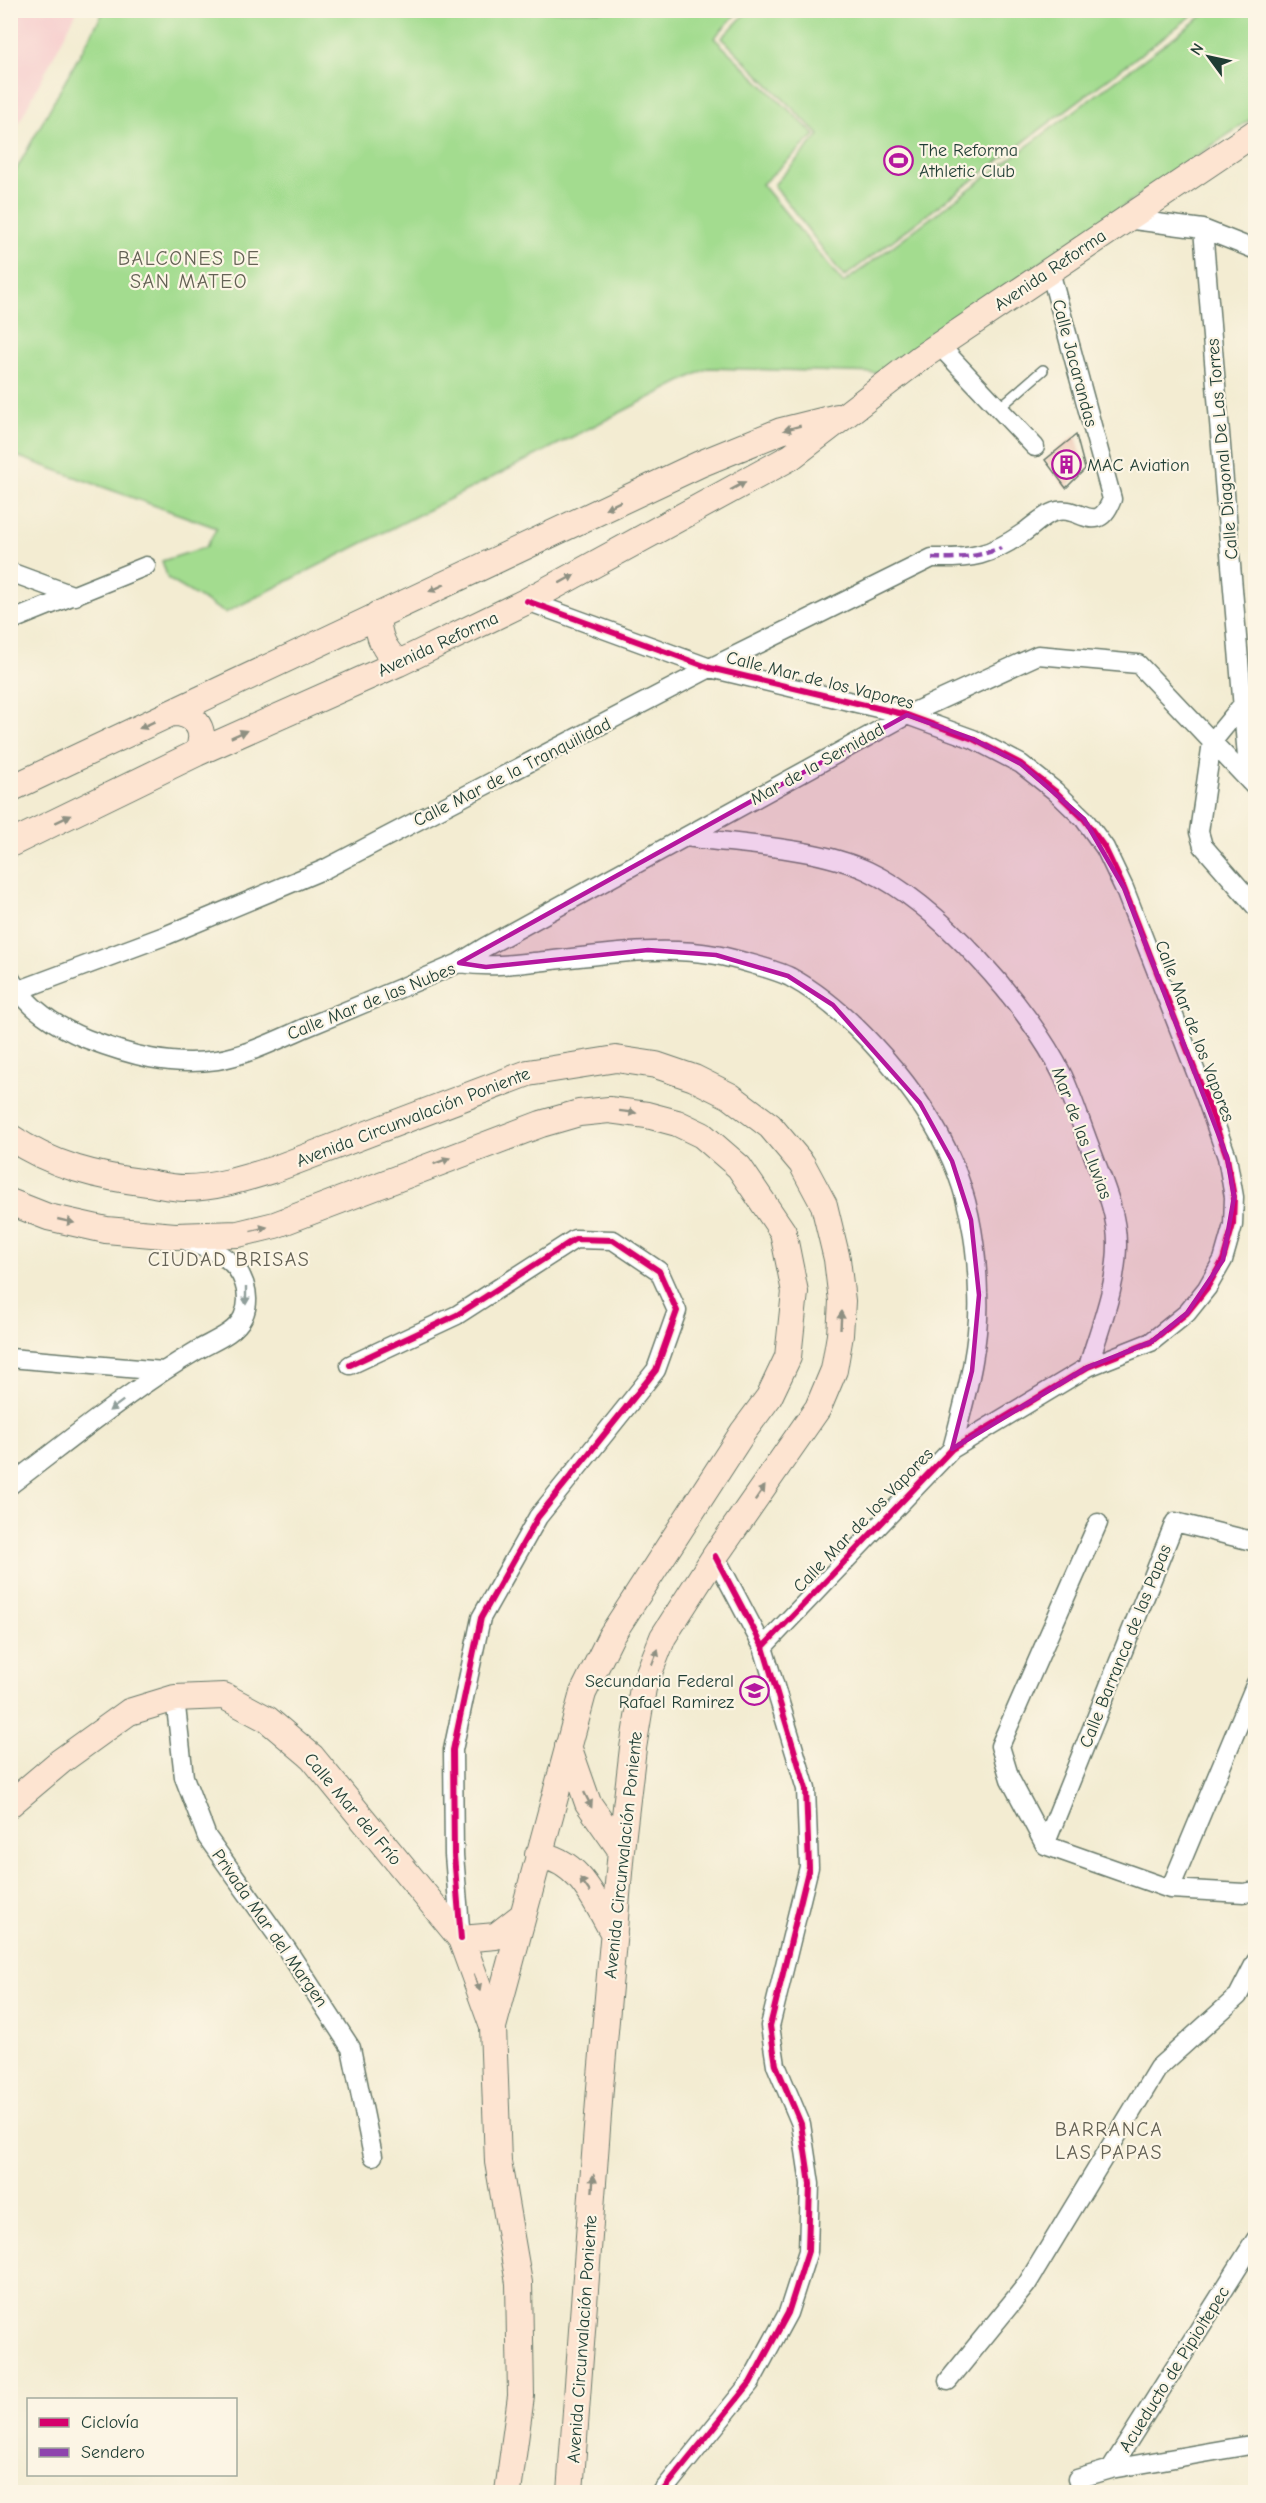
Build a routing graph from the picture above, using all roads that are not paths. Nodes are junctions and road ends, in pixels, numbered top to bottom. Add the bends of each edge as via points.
1 (1256, 132) edge
2 (1126, 219) junction
3 (1203, 229) junction
4 (1256, 250) edge
5 (1050, 271) junction
6 (939, 345) junction
7 (1043, 370) dead end
8 (998, 409) junction
9 (849, 413) junction
10 (1035, 447) dead end
11 (1001, 548) joint
12 (146, 566) dead end
13 (10, 572) edge
14 (75, 596) junction
15 (526, 601) junction
16 (377, 615) junction
17 (10, 621) edge
18 (399, 663) junction
19 (710, 668) junction
20 (1243, 704) junction
21 (172, 713) junction
22 (907, 715) junction
23 (1212, 742) junction
24 (197, 753) junction
25 (1252, 784) edge
26 (10, 789) edge
27 (686, 837) junction
28 (10, 844) edge
29 (1256, 907) edge
30 (459, 963) junction
31 (14, 984) edge
32 (10, 1137) edge
33 (10, 1202) edge
34 (175, 1236) junction
35 (10, 1358) edge
36 (350, 1365) dead end
37 (1088, 1367) junction
38 (163, 1371) junction
39 (952, 1449) junction
40 (10, 1485) edge
41 (1098, 1523) dead end
42 (1256, 1542) edge
43 (715, 1556) junction
44 (763, 1647) junction
45 (1256, 1683) edge
46 (176, 1698) junction
47 (568, 1746) junction
48 (10, 1804) edge
49 (1045, 1845) junction
50 (621, 1850) junction
51 (538, 1855) junction
52 (1170, 1889) junction
53 (1256, 1891) edge
54 (523, 1916) junction
55 (614, 1934) junction
56 (461, 1939) junction
57 (1256, 1961) edge
58 (493, 2027) junction
59 (373, 2156) dead end
60 (1256, 2239) edge
61 (948, 2381) dead end
62 (1256, 2444) edge
63 (1111, 2469) junction
64 (1077, 2479) dead end
65 (508, 2493) edge
66 (570, 2493) edge
67 (662, 2493) edge

1 - 2 main road, Avenida Reforma
2 - 3 street
2 - 5 main road, Avenida Reforma
3 - 4 street
3 - 20 street, Calle Diagonal De Las Torres
5 - 6 main road, Avenida Reforma
5 - 11 street, Calle Jacarandas via 1112,499 1108,511 1099,518 1088,519 1065,510 1053,512
6 - 8 street
6 - 9 main road, Avenida Reforma
7 - 8 lane
8 - 10 street
15 -> 9 main road, Avenida Reforma via 791,457
9 -> 16 main road, Avenida Reforma via 781,431 700,464
11 - 19 street, Calle Mar de la Tranquilidad via 956,559 932,558
12 - 14 street
13 - 14 street
14 - 17 street
15 - 18 main road, Avenida Reforma
15 - 19 street, Calle Mar de los Vapores
16 - 18 main road via 381,640
16 - 21 main road, Avenida Reforma
24 -> 18 main road, Avenida Reforma
19 - 22 street, Calle Mar de los Vapores
19 - 31 street, Calle Mar de la Tranquilidad via 325,869 167,934
20 - 23 street
20 - 25 street, Calle Diagonal De Las Torres
21 - 24 main road via 183,713 199,724 202,734
21 -> 26 main road, Avenida Reforma
22 - 23 street, Mar de la Sernidad via 1038,655 1138,664
22 - 27 street, Mar de la Sernidad
22 - 37 street, Calle Mar de los Vapores via 973,739 1021,764 1084,819 1105,848 1227,1157 1234,1197 1233,1225 1223,1260 1208,1288 1187,1313 1151,1342
23 - 25 street, Mar de la Sernidad
23 - 29 street via 1198,832 1203,846
28 -> 24 main road, Avenida Reforma
27 - 30 street, Mar de la Sernidad
27 - 37 street, Mar de las Lluvias via 829,856 869,872 908,896 961,942 1007,991 1039,1034 1063,1076 1111,1203 1117,1242 1116,1276
30 - 31 street, Calle Mar de las Nubes via 259,1047 218,1060 175,1061 127,1054 47,1018
30 - 39 street, Calle Mar de las Nubes via 486,967 648,950 716,955 788,976 833,1005 873,1045 920,1103 952,1161 971,1220 978,1306 972,1371
43 -> 32 main road, Avenida Circunvalación Poniente via 818,1408 834,1370 842,1301 824,1205 802,1164 770,1126 730,1096 656,1065 616,1059 570,1064 528,1072 275,1169 232,1182 185,1188 120,1180 66,1167
33 -> 34 main road via 48,1217 106,1230
34 -> 38 street via 225,1257 246,1285 248,1301 235,1328
34 -> 47 main road via 238,1234 275,1225 579,1113 609,1110 647,1114 677,1123 702,1135 740,1167 783,1233 795,1292 788,1357 768,1397 611,1636 583,1694
35 - 38 street
36 - 56 street via 457,1315 575,1239 613,1240 659,1271 677,1311 656,1370 538,1517 481,1618 453,1750 454,1855
37 - 39 street, Calle Mar de los Vapores
38 -> 40 street
39 - 44 street, Calle Mar de los Vapores
41 - 49 street via 1000,1746 1010,1779
42 - 49 street, Calle Barranca de las Papas via 1175,1522
43 - 44 street
50 -> 43 main road, Avenida Circunvalación Poniente via 643,1688 663,1637
44 - 67 street via 806,1789 809,1867 770,2026 776,2065 801,2124 810,2184 808,2251 788,2313 750,2383
45 - 52 street
46 - 48 main road, Calle Mar del Frío via 129,1712
46 - 56 main road, Calle Mar del Frío via 224,1696 267,1719 312,1756
46 - 59 street, Privada Mar del Margen via 184,1777 207,1837 351,2048
47 -> 50 main road via 588,1803
47 - 51 main road
49 - 52 street
50 - 55 main road, Avenida Circunvalación Poniente
51 - 54 main road
55 -> 51 main road via 578,1874 564,1863
52 - 53 street
54 - 56 main road via 496,1936
54 - 58 main road
66 -> 55 main road, Avenida Circunvalación Poniente
56 -> 58 main road, Calle Mar del Frío
57 - 61 street via 1238,1996 1158,2068 1027,2284
58 - 65 main road via 498,2162 519,2283 521,2396
60 - 63 street, Acueducto de Pipioltepec
62 - 63 street, Acueducto de Pipioltepec
63 - 64 street, Acueducto de Pipioltepec

